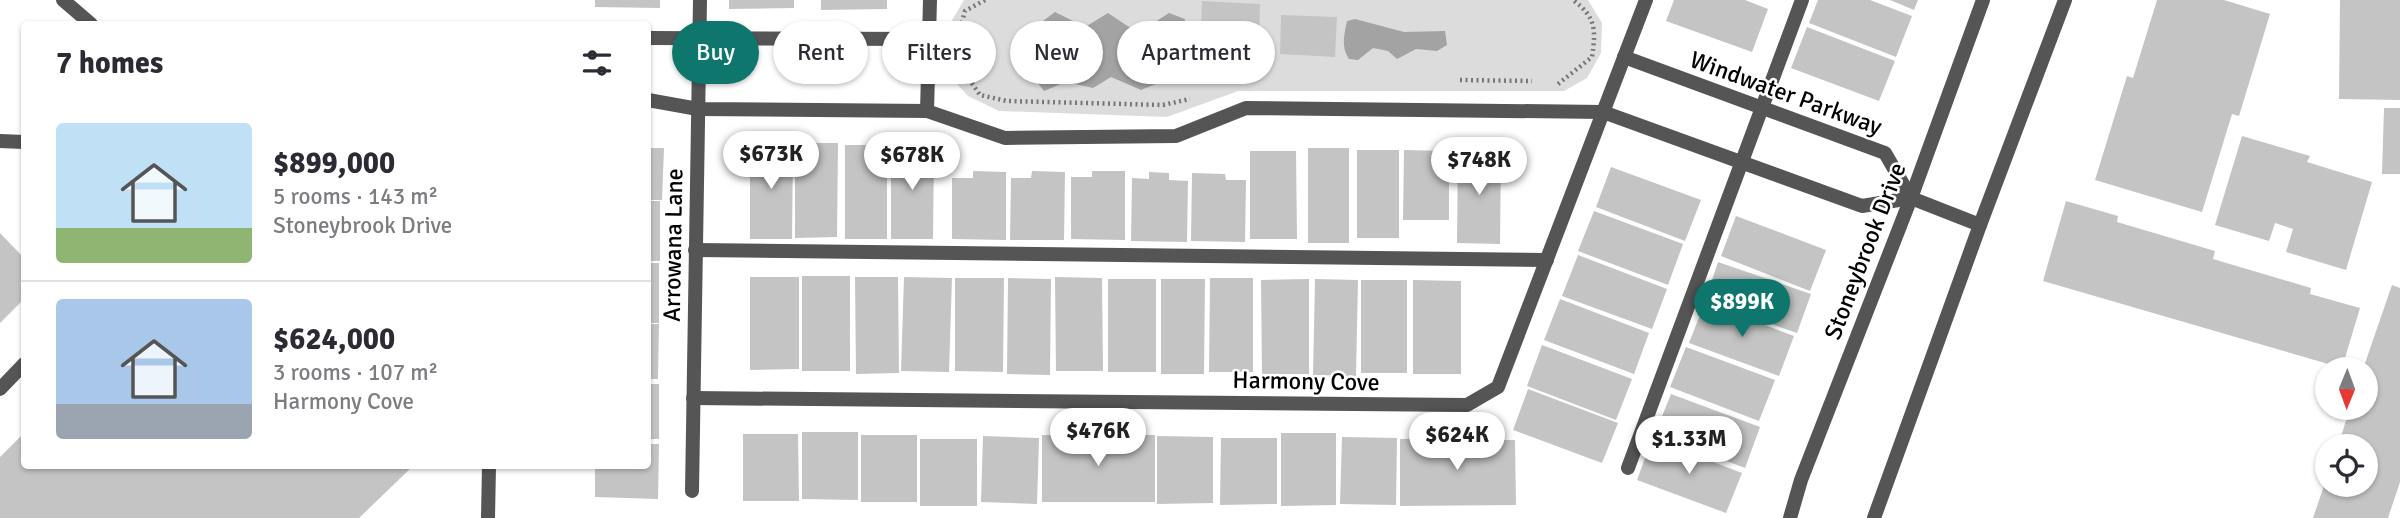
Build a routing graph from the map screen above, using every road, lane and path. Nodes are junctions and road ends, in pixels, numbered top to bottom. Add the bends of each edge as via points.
1 (64, 0) edge
2 (699, 0) edge
3 (930, 0) edge
4 (985, 0) edge
5 (1573, 0) edge
6 (1646, 0) edge
7 (1802, 0) edge
8 (1983, 0) edge
9 (2065, 0) edge
10 (88, 21) edge
11 (699, 21) edge
12 (929, 21) edge
13 (651, 38) edge
14 (672, 38) edge
15 (759, 38) edge
16 (882, 39) edge
17 (1624, 57) junction
18 (1448, 80) dead end
19 (1537, 82) dead end
20 (1548, 83) dead end
21 (698, 84) edge
22 (928, 84) edge
23 (1198, 97) dead end
24 (651, 101) edge
25 (1762, 108) junction
26 (698, 109) junction
27 (927, 111) junction
28 (1603, 112) junction
29 (0, 141) edge
30 (21, 142) edge
31 (1742, 162) junction
32 (1910, 198) junction
33 (1980, 225) junction
34 (695, 250) junction
35 (1547, 260) junction
36 (21, 367) edge
37 (0, 389) edge
38 (693, 398) junction
39 (1628, 468) dead end
40 (489, 469) edge
41 (692, 491) dead end
42 (488, 518) edge
43 (1790, 518) edge
44 (1874, 518) edge

1 - 10 street
2 - 11 street, Arrowana Lane
3 - 12 street
4 - 23 path via 965,10 958,36 964,72 980,94 1007,101 1163,105
5 - 20 path via 1586,10 1595,33 1592,57 1560,84
6 - 17 street, Harmony Cove
7 - 25 street
8 - 32 street, Stoneybrook Drive
9 - 33 street
13 - 14 street
15 - 16 street
17 - 25 street, Windwater Parkway
17 - 28 street, Harmony Cove
18 - 19 path
21 - 26 street, Arrowana Lane
22 - 27 street
24 - 26 street
25 - 31 street
25 - 32 street, Windwater Parkway via 1885,153
26 - 27 street
26 - 34 street, Arrowana Lane
27 - 28 street via 1005,138 1175,136 1246,108
28 - 31 street
28 - 35 street, Harmony Cove
29 - 30 street
31 - 32 street via 1862,206
31 - 39 street
32 - 33 street
32 - 43 street, Stoneybrook Drive
33 - 44 street
34 - 35 street
34 - 38 street, Arrowana Lane
35 - 38 street, Harmony Cove via 1498,387 1467,405
36 - 37 street
38 - 41 street, Arrowana Lane
40 - 42 street

